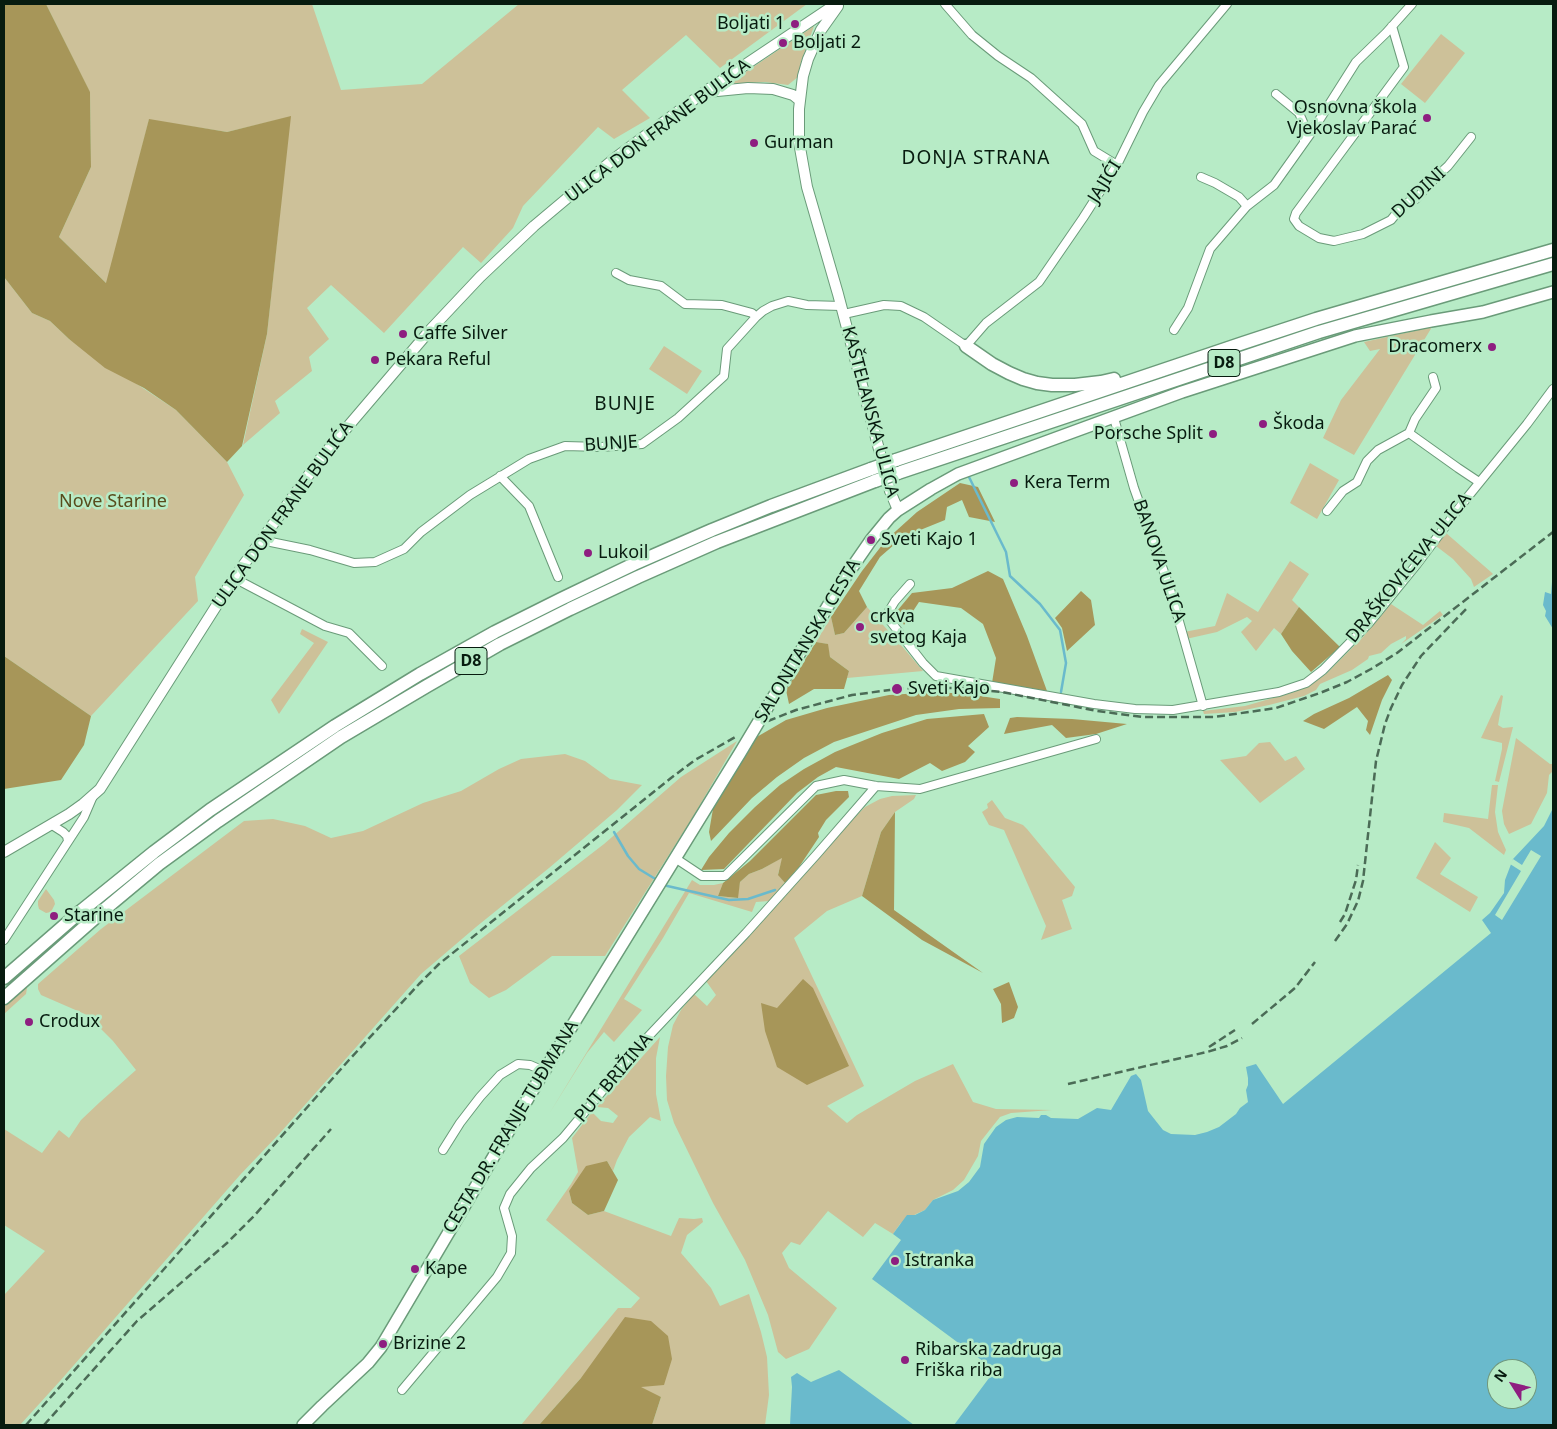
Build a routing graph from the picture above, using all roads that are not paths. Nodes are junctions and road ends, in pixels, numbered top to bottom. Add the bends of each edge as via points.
1 (838, 4) edge
2 (945, 4) edge
3 (1227, 4) edge
4 (1412, 4) edge
5 (1392, 26) junction
6 (703, 93) junction
7 (1276, 94) dead end
8 (799, 100) junction
9 (1471, 137) dead end
10 (1304, 142) junction
11 (1117, 165) junction
12 (1200, 177) dead end
13 (1247, 206) junction
14 (1553, 250) edge
15 (1553, 264) edge
16 (616, 273) dead end
17 (1553, 292) edge
18 (842, 310) junction
19 (756, 317) junction
20 (1174, 330) dead end
21 (966, 346) junction
22 (1150, 375) junction
23 (1433, 377) dead end
24 (1553, 389) edge
25 (1114, 418) junction
26 (1409, 433) junction
27 (873, 475) junction
28 (500, 476) junction
29 (1479, 482) junction
30 (898, 510) junction
31 (1327, 511) dead end
32 (260, 540) junction
33 (558, 577) dead end
34 (234, 578) junction
35 (910, 584) dead end
36 (382, 666) dead end
37 (1203, 706) junction
38 (1096, 740) dead end
39 (876, 786) junction
40 (93, 796) junction
41 (52, 826) junction
42 (68, 841) junction
43 (4, 852) edge
44 (675, 858) junction
45 (666, 872) joint
46 (4, 940) edge
47 (4, 978) edge
48 (4, 998) edge
49 (544, 1071) junction
50 (443, 1150) dead end
51 (402, 1390) dead end
52 (304, 1425) edge

1 - 6 street, ULICA DON FRANE BULIĆA
1 - 8 street, KAŠTELANSKA ULICA via 814,44
2 - 11 street via 972,35 1031,78 1082,124 1094,151
3 - 11 street, JAJIĆI via 1159,85 1142,112
4 - 5 street
5 - 9 street, DUDINI via 1404,67 1294,220 1319,238 1334,241 1363,234 1391,220 1404,204 1416,199
5 - 10 street via 1356,62
6 - 8 street via 761,88 786,92
6 - 32 street, ULICA DON FRANE BULIĆA via 588,180 480,278 431,329 320,458
7 - 10 street via 1299,113
8 - 18 street, KAŠTELANSKA ULICA via 801,160
10 - 13 street via 1274,185
11 - 21 street, JAJIĆI via 1038,282 986,323
12 - 13 street via 1239,197
13 - 20 street via 1210,249 1188,308
14 - 22 highway, D8 via 1316,320
15 - 27 highway, D8, bridge via 1319,332 898,473
16 - 19 street via 629,280 661,286 685,304 722,305
17 - 25 main road, SALONITANSKA CESTA via 1483,312 1355,336 1182,392
18 - 19 street, BUNJE via 788,302 772,306
18 - 21 street, KAŠTELANSKA ULICA via 901,306 924,317
18 - 30 street, KAŠTELANSKA ULICA via 890,491
19 - 28 street, BUNJE via 727,349 724,376 678,418 642,444 565,446 529,459
21 - 22 highway via 992,364 1037,383 1074,385 1101,382 1139,371
22 - 27 highway, D8, bridge via 896,460
23 - 26 street via 1436,388 1414,419
24 - 29 street, DRAŠKOVIĆEVA ULICA
25 - 30 main road, SALONITANSKA CESTA via 958,474
25 - 37 street, BANOVA ULICA via 1169,586
26 - 29 street
26 - 31 street via 1378,450 1357,482 1343,491
27 - 47 highway, D8 via 771,506 712,530 561,598 420,674 210,810 99,896
27 - 48 highway, D8 via 578,604 500,644 341,737 159,864
28 - 32 street, BUNJE via 421,532 404,549 375,562 354,563
28 - 33 street via 530,506
29 - 37 street, DRAŠKOVIĆEVA ULICA via 1375,616 1323,670 1306,683 1279,692
30 - 44 main road, SALONITANSKA CESTA via 882,526 844,579
32 - 34 street, ULICA DON FRANE BULIĆA
34 - 36 street via 325,626 349,633
34 - 40 street, ULICA DON FRANE BULIĆA
35 - 37 street, DRAŠKOVIĆEVA ULICA via 889,611 891,622 936,676 1115,707 1173,710
38 - 39 street via 920,789
39 - 44 street via 844,780 816,786 724,876 702,876
39 - 51 street, PUT BRIŽINA via 792,883 644,1041 563,1138 530,1168 510,1194 504,1208 512,1236 512,1253 496,1277
40 - 41 street, ULICA DON FRANE BULIĆA
40 - 42 street
41 - 42 street via 63,832
41 - 43 street, ULICA DON FRANE BULIĆA
42 - 46 street
44 - 45 main road, SALONITANSKA CESTA
45 - 49 main road, CESTA DR. FRANJE TUĐMANA
49 - 50 street via 518,1064 500,1075 460,1123
49 - 52 main road, CESTA DR. FRANJE TUĐMANA via 381,1348

